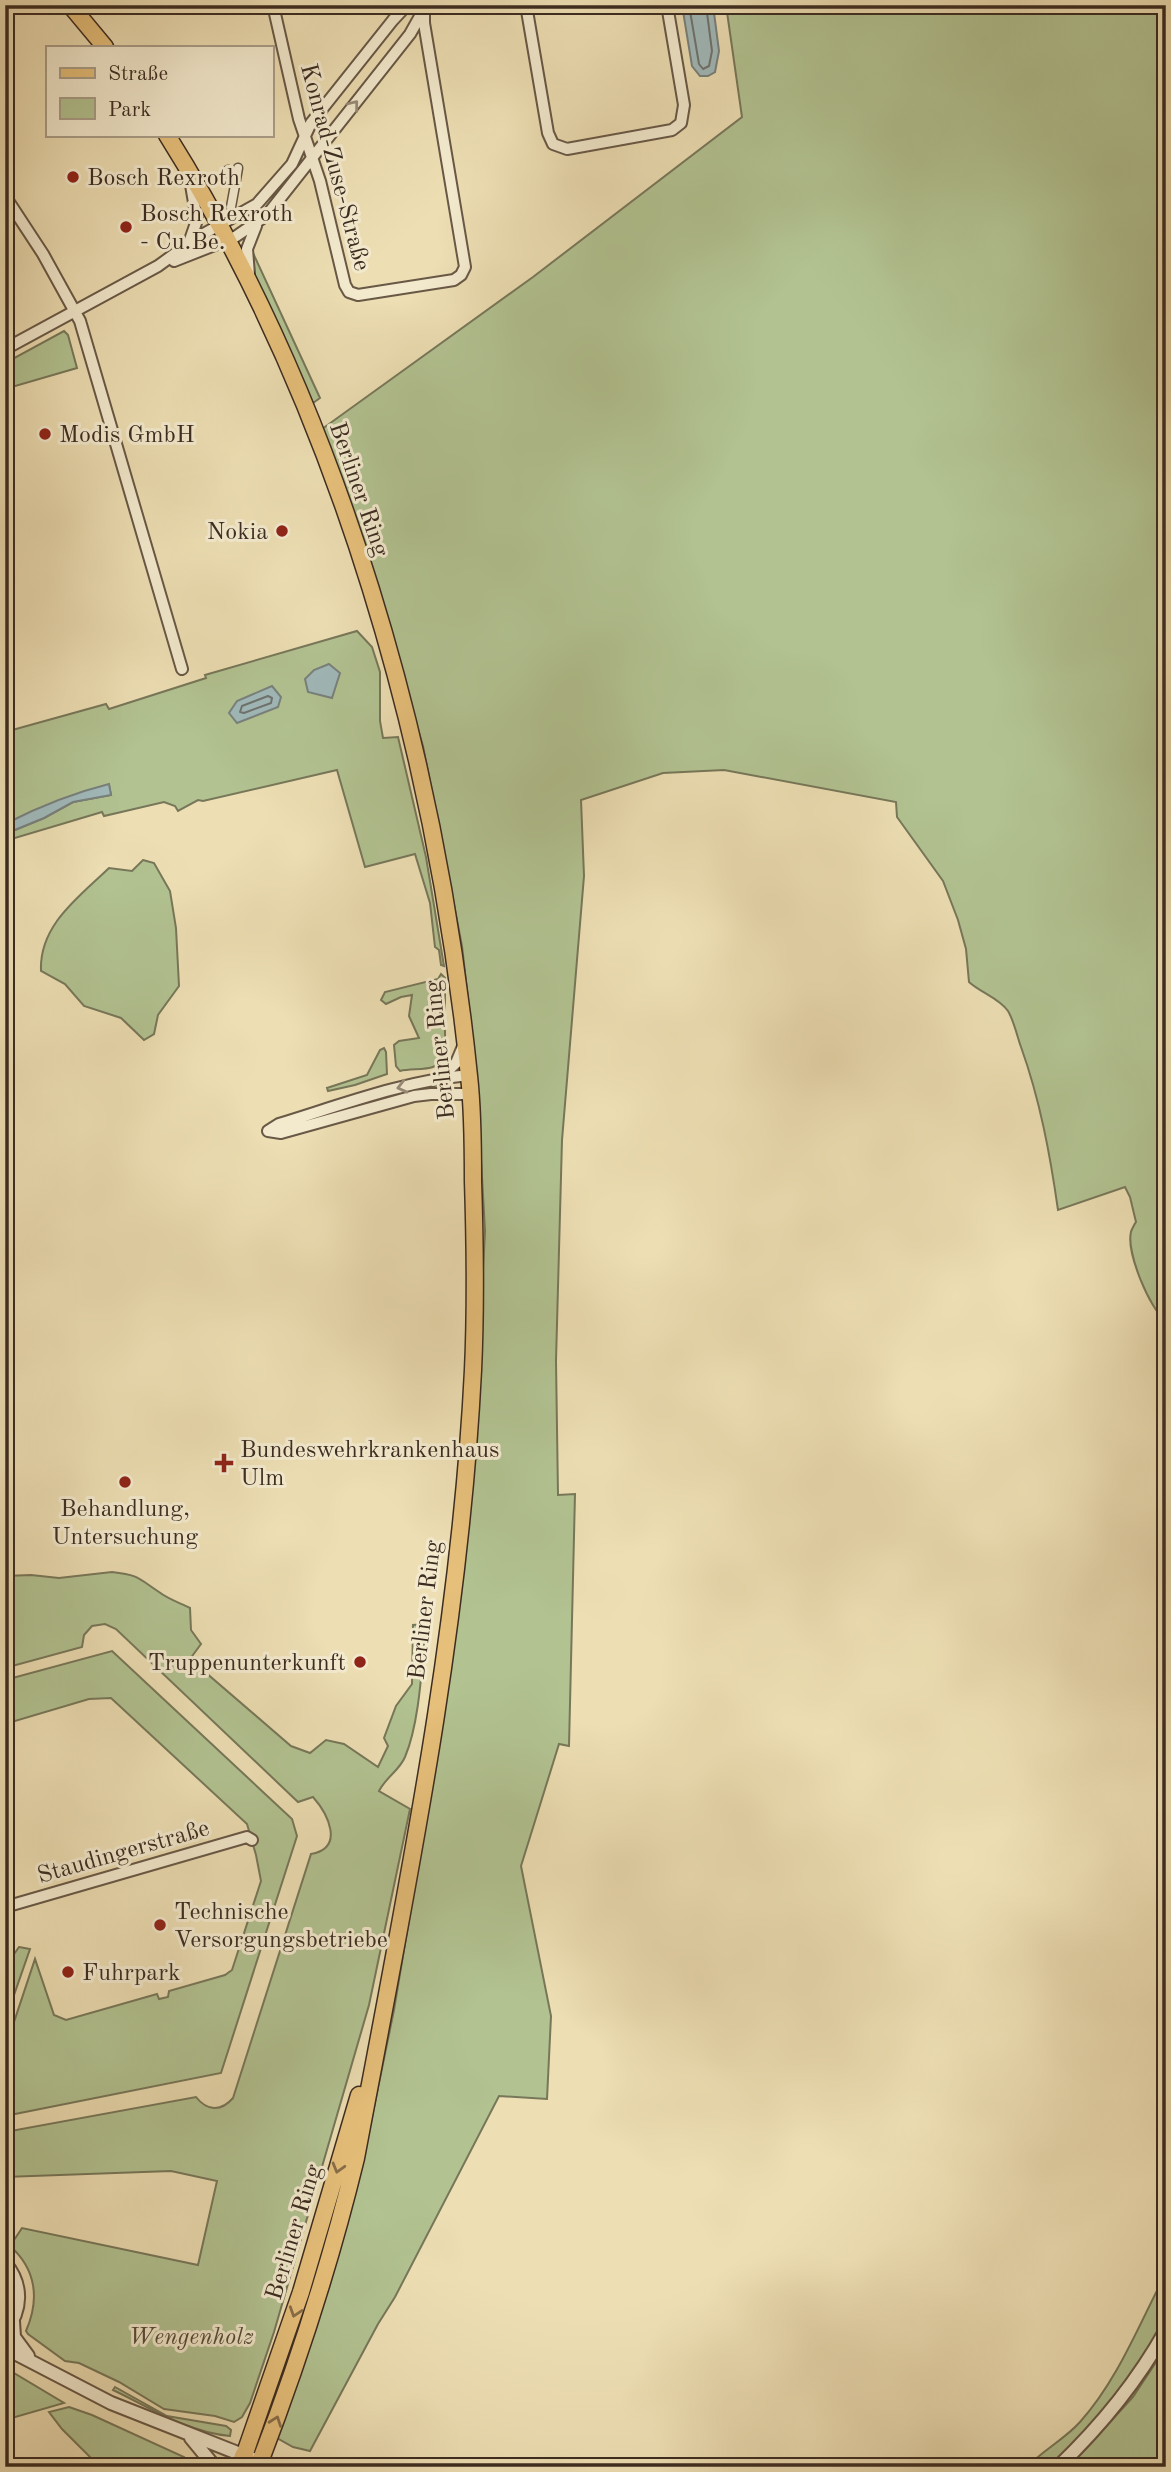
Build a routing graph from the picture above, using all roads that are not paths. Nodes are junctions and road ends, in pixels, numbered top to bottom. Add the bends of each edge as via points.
1 (70, 5) edge
2 (273, 5) edge
3 (407, 5) edge
4 (526, 5) edge
5 (667, 5) edge
6 (423, 7) edge
7 (104, 46) edge
8 (168, 136) edge
9 (304, 136) junction
10 (312, 159) junction
11 (238, 168) dead end
12 (228, 170) dead end
13 (189, 172) junction
14 (235, 185) junction
15 (5, 196) edge
16 (231, 207) dead end
17 (257, 224) junction
18 (224, 234) junction
19 (187, 246) junction
20 (158, 266) junction
21 (251, 288) junction
22 (75, 311) junction
23 (5, 349) edge
24 (182, 669) dead end
25 (465, 1041) junction
26 (469, 1075) junction
27 (440, 1078) junction
28 (470, 1094) junction
29 (252, 1840) dead end
30 (5, 1907) edge
31 (5, 2263) edge
32 (9, 2326) edge
33 (1166, 2329) edge
34 (5, 2348) edge
35 (38, 2365) junction
36 (189, 2435) junction
37 (255, 2464) edge
38 (215, 2467) edge
39 (1058, 2467) edge

1 - 7 main road
2 - 9 street, Konrad-Zuse-Straße
3 - 9 street
4 - 5 street via 548,133 553,144 567,149 675,129 683,119
10 -> 6 street via 410,34
6 - 10 street, Konrad-Zuse-Straße via 463,273 454,280 366,295 349,292
8 - 13 main road, Berliner Ring
9 - 10 street, Konrad-Zuse-Straße
9 - 18 street via 292,164
10 - 17 street
11 - 14 street
12 - 14 street
13 - 18 main road, Berliner Ring
13 - 19 street via 197,220
14 - 16 street
15 - 22 street
17 - 18 street
17 - 21 street via 247,249
18 - 19 street via 198,237
18 - 20 street
18 - 21 main road, Berliner Ring
19 - 20 street
20 - 22 street
21 - 25 main road, Berliner Ring via 318,441 392,667 436,854
22 - 23 street
22 - 24 street
25 - 26 main road, Berliner Ring
25 - 27 street via 456,1063
26 - 27 street
26 - 28 main road, Berliner Ring
27 -> 28 street via 268,1131 281,1133 414,1096
28 - 37 main road, Berliner Ring via 475,1229 473,1369 441,1680 416,1843 384,2009
29 - 30 street, Staudingerstraße via 247,1837
31 - 32 street via 19,2294 18,2309
32 - 35 street
33 - 39 street via 1114,2408
34 - 35 street
35 - 36 street via 89,2393
36 - 37 street
36 - 38 street

